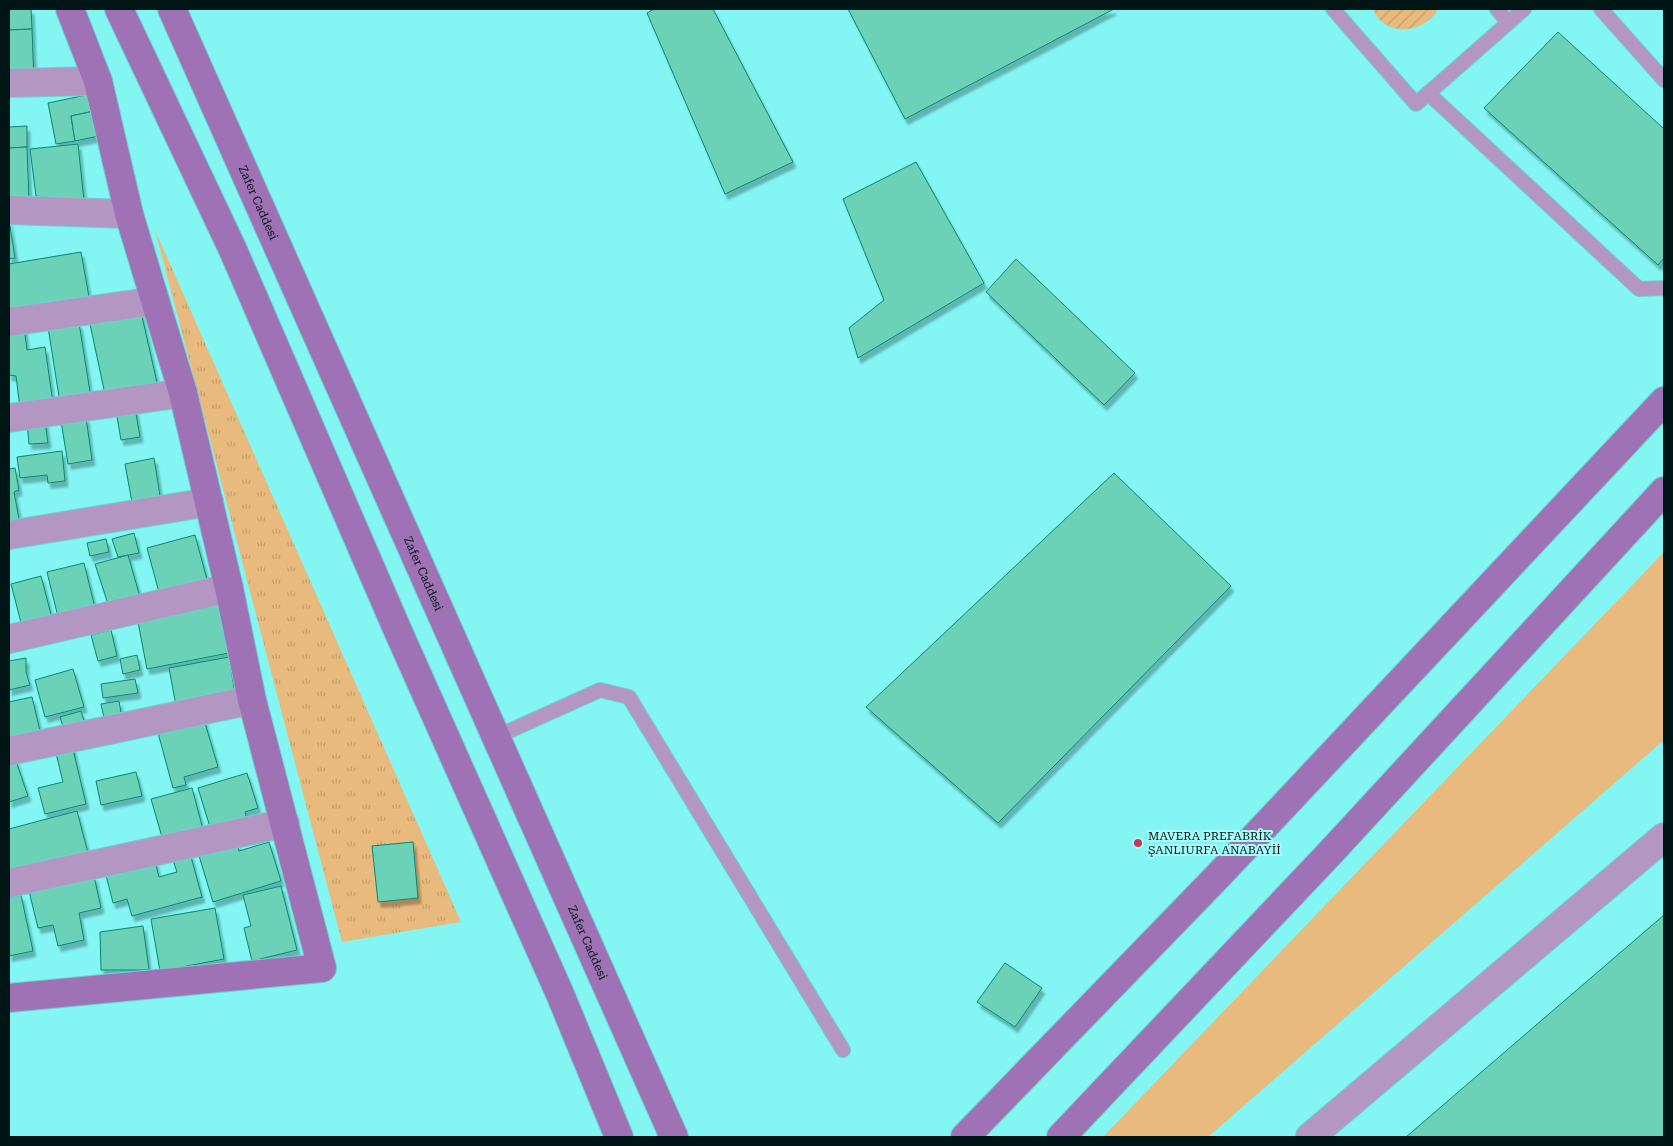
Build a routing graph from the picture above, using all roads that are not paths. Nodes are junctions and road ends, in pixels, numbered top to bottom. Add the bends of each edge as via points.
1 (70, 9) edge
2 (119, 9) edge
3 (172, 9) edge
4 (1333, 9) edge
5 (1496, 9) edge
6 (1524, 9) edge
7 (1601, 9) edge
8 (1508, 22) junction
9 (1664, 80) edge
10 (98, 81) junction
11 (9, 82) edge
12 (1428, 93) junction
13 (9, 210) edge
14 (129, 214) junction
15 (1664, 288) edge
16 (155, 302) junction
17 (9, 322) edge
18 (183, 393) junction
19 (1664, 401) edge
20 (9, 418) edge
21 (1664, 492) edge
22 (209, 502) junction
23 (9, 534) edge
24 (229, 588) junction
25 (9, 639) edge
26 (252, 700) junction
27 (496, 737) junction
28 (9, 751) edge
29 (285, 823) junction
30 (1664, 837) edge
31 (9, 882) edge
32 (9, 998) edge
33 (843, 1050) dead end
34 (619, 1137) edge
35 (674, 1137) edge
36 (965, 1137) edge
37 (1061, 1137) edge
38 (1310, 1137) edge

1 - 10 main road
2 - 34 main road via 233,250 398,632 560,994
3 - 27 main road, Zafer Caddesi
4 - 12 lane via 1416,104
5 - 8 lane
6 - 8 lane
7 - 9 lane
8 - 12 lane
10 - 11 street
10 - 14 main road
12 - 15 lane via 1639,289
13 - 14 street
14 - 16 main road
16 - 17 street
16 - 18 main road
18 - 20 street
18 - 22 main road
19 - 36 main road via 1211,883
21 - 37 main road via 1331,852
22 - 23 street
22 - 24 main road
24 - 25 street
24 - 26 main road
26 - 28 street
26 - 29 main road
27 - 33 lane via 600,690 630,697
27 - 35 main road, Zafer Caddesi
29 - 31 street
29 - 32 main road via 322,968
30 - 38 street

